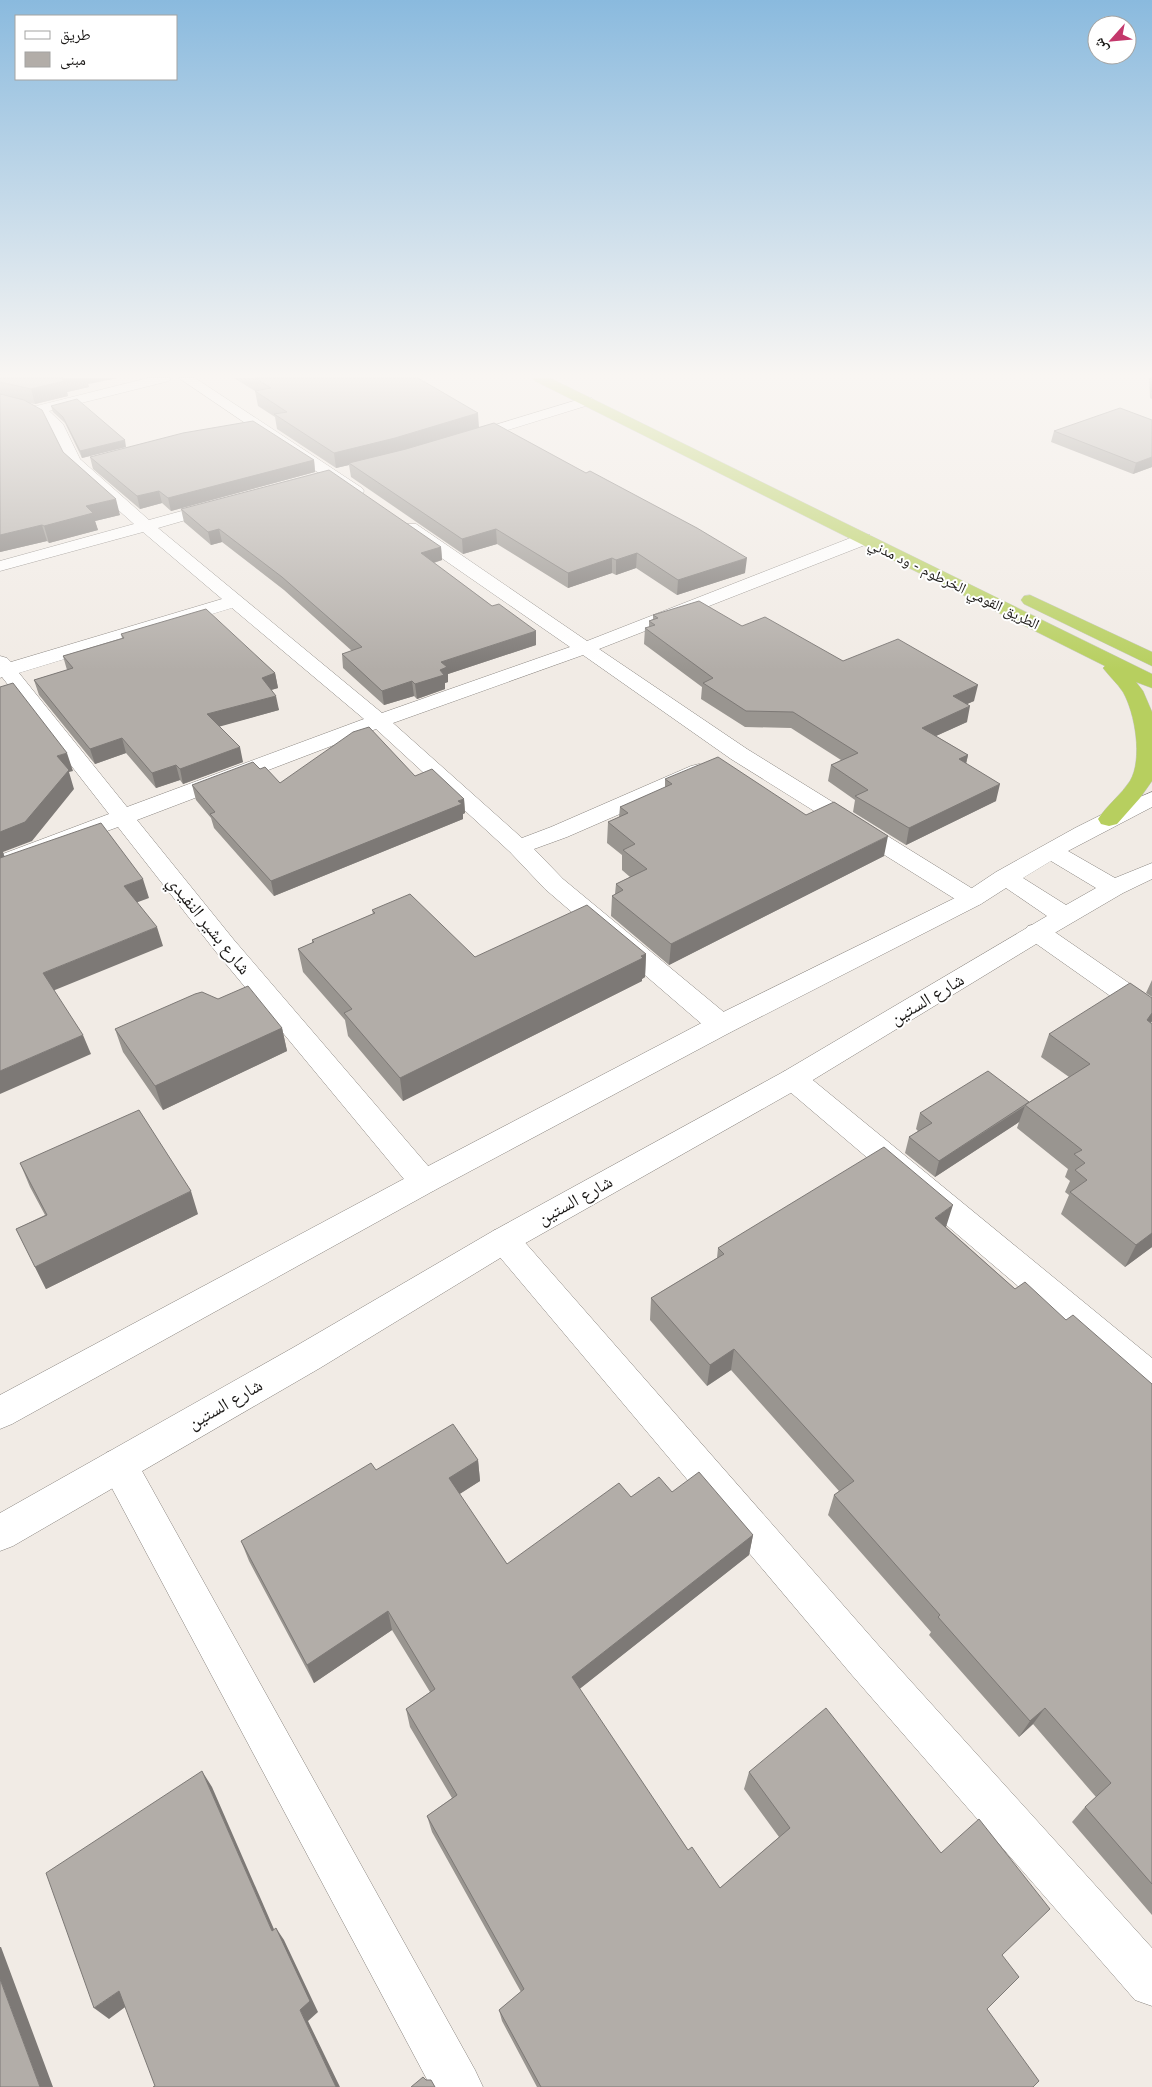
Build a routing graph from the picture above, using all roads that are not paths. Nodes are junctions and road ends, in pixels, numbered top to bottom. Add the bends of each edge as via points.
1 (99, 475) edge
2 (327, 475) edge
3 (334, 475) edge
4 (736, 475) edge
5 (771, 475) edge
6 (308, 481) edge
7 (797, 488) dead end
8 (229, 502) edge
9 (373, 502) edge
10 (398, 519) edge
11 (146, 526) junction
12 (864, 539) junction
13 (0, 566) edge
14 (1019, 595) dead end
15 (235, 601) junction
16 (585, 648) junction
17 (1100, 657) junction
18 (1152, 660) edge
19 (2, 668) edge
20 (1152, 682) edge
21 (379, 721) junction
22 (739, 754) junction
23 (1152, 798) edge
24 (123, 818) junction
25 (1109, 819) junction
26 (518, 847) junction
27 (1052, 851) junction
28 (0, 863) edge
29 (1152, 870) edge
30 (1005, 877) junction
31 (1114, 888) junction
32 (972, 899) junction
33 (1065, 916) junction
34 (1037, 932) junction
35 (1152, 1012) edge
36 (721, 1025) junction
37 (793, 1079) junction
38 (424, 1182) junction
39 (504, 1240) junction
40 (1152, 1379) edge
41 (0, 1413) edge
42 (119, 1465) junction
43 (0, 1533) edge
44 (1152, 1983) edge
45 (458, 2087) edge

1 - 11 street
2 - 6 street
3 - 9 street
4 - 12 highway, الطريق القومي الخرطوم - ود مدني
5 - 7 highway
8 - 11 street
10 - 16 street
11 - 13 street
11 - 15 street
12 - 16 street
12 - 17 highway, الطريق القومي الخرطوم - ود مدني
14 - 18 highway, الطريق القومي الخرطوم - ود مدني
15 - 19 street
15 - 21 street
16 - 21 street
16 - 22 street
17 - 20 highway, الطريق القومي الخرطوم - ود مدني
17 - 25 highway via 1124,678 1135,693 1149,718 1151,741 1150,758 1142,779
19 - 24 street, شارع بشير النفيدي
21 - 24 street
21 - 26 street
22 - 26 street
22 - 32 street
23 - 25 street
24 - 28 street
24 - 38 street, شارع بشير النفيدي via 225,946
25 - 27 street
26 - 36 street via 554,884
27 - 30 street
27 - 31 street
29 - 31 street, شارع الستين
30 - 32 street
30 - 33 street
31 - 33 street, شارع الستين
32 - 36 street
33 - 34 street, شارع الستين
34 - 35 street
34 - 37 street, شارع الستين
36 - 38 street
37 - 39 street, شارع الستين
37 - 40 street
38 - 41 street
39 - 42 street, شارع الستين
39 - 44 street via 865,1660
42 - 43 street, شارع الستين
42 - 45 street

